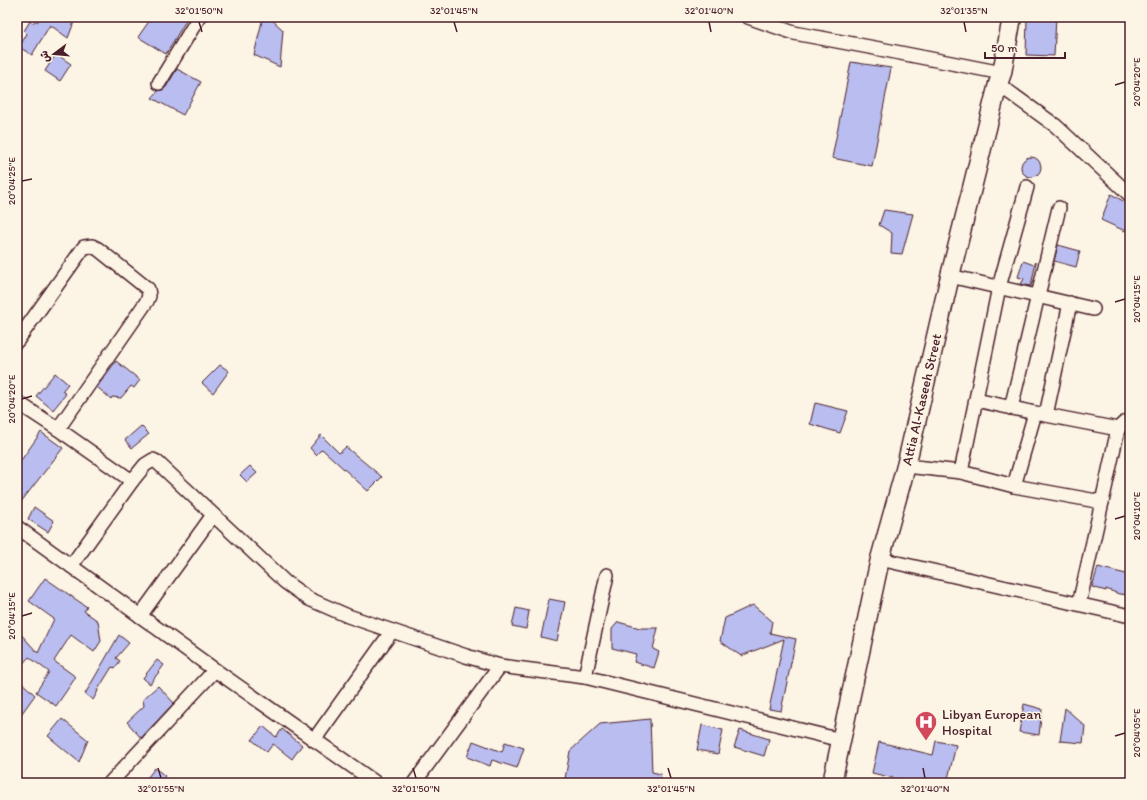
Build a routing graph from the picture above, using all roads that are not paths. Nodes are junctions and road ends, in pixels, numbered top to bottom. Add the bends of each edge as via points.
1 (199, 17) edge
2 (748, 17) edge
3 (1012, 17) edge
4 (1000, 79) junction
5 (159, 83) dead end
6 (1027, 187) dead end
7 (1130, 195) edge
8 (1059, 208) dead end
9 (950, 276) junction
10 (1000, 287) junction
11 (1038, 296) junction
12 (1070, 304) junction
13 (1093, 309) dead end
14 (17, 341) edge
15 (976, 400) junction
16 (17, 402) edge
17 (1011, 408) junction
18 (1040, 414) junction
19 (1130, 421) edge
20 (58, 429) junction
21 (1118, 429) junction
22 (906, 466) junction
23 (962, 472) junction
24 (132, 481) junction
25 (1014, 486) junction
26 (1102, 502) junction
27 (213, 515) junction
28 (17, 527) edge
29 (880, 559) junction
30 (71, 566) junction
31 (607, 575) dead end
32 (1079, 604) junction
33 (140, 616) junction
34 (1130, 616) edge
35 (392, 631) junction
36 (500, 666) junction
37 (215, 670) junction
38 (585, 678) junction
39 (314, 740) junction
40 (841, 740) junction
41 (110, 783) edge
42 (376, 783) edge
43 (414, 783) edge
44 (832, 783) edge

1 - 5 street
2 - 4 street via 794,33 880,49
3 - 4 street, Attia Al-Kaseeh Street
4 - 7 street via 1056,126
4 - 9 street, Attia Al-Kaseeh Street
6 - 10 street
8 - 11 street
9 - 10 street
9 - 22 street, Attia Al-Kaseeh Street
10 - 11 street
10 - 15 street
11 - 12 street
11 - 17 street
12 - 13 street
12 - 18 street
14 - 20 street via 84,247 92,246 98,249 148,289 147,301
15 - 17 street
15 - 23 street
16 - 20 street
17 - 18 street
18 - 21 street
18 - 25 street
19 - 21 street
20 - 24 street
21 - 26 street
22 - 23 street
22 - 29 street, Attia Al-Kaseeh Street
23 - 25 street
24 - 27 street via 144,465 153,460
24 - 30 street
25 - 26 street
26 - 32 street
27 - 33 street
27 - 35 street via 284,582 309,599
28 - 30 street
29 - 32 street
29 - 40 street, Attia Al-Kaseeh Street
30 - 33 street
31 - 38 street
32 - 34 street
33 - 37 street
35 - 36 street
35 - 39 street
36 - 38 street
36 - 43 street
37 - 39 street
37 - 41 street
38 - 40 street
39 - 42 street
40 - 44 street, Attia Al-Kaseeh Street

